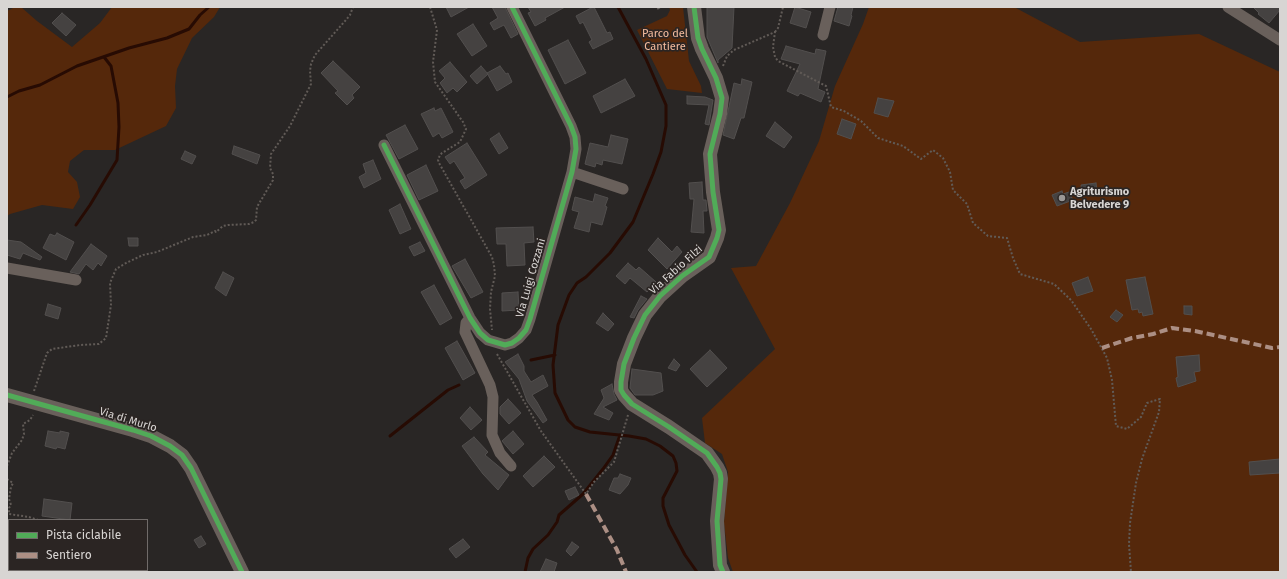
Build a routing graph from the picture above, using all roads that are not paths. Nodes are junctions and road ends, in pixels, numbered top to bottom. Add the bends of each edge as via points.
1 (512, 7) edge
2 (694, 7) edge
3 (830, 7) edge
4 (1228, 7) edge
5 (823, 35) dead end
6 (1280, 40) edge
7 (384, 145) dead end
8 (572, 172) junction
9 (623, 189) dead end
10 (7, 268) edge
11 (76, 280) dead end
12 (470, 318) junction
13 (7, 395) edge
14 (511, 466) dead end
15 (242, 572) edge
16 (722, 572) edge

1 - 8 street, Via Luigi Cozzani via 575,137 576,149
2 - 16 street, Via Fabio Filzi via 698,38 722,98 710,154 719,230 709,256 660,296 645,315 624,364 621,382 624,395 632,404 707,453 717,467 721,479 717,522
3 - 5 street
4 - 6 street
7 - 12 street
8 - 9 street
8 - 12 street, Via Luigi Cozzani via 526,330 519,338 505,345 488,340
10 - 11 street
12 - 14 street via 466,323 465,332 490,384 492,435 500,453
13 - 15 street, Via di Murlo via 36,400 152,436 182,455 191,468

